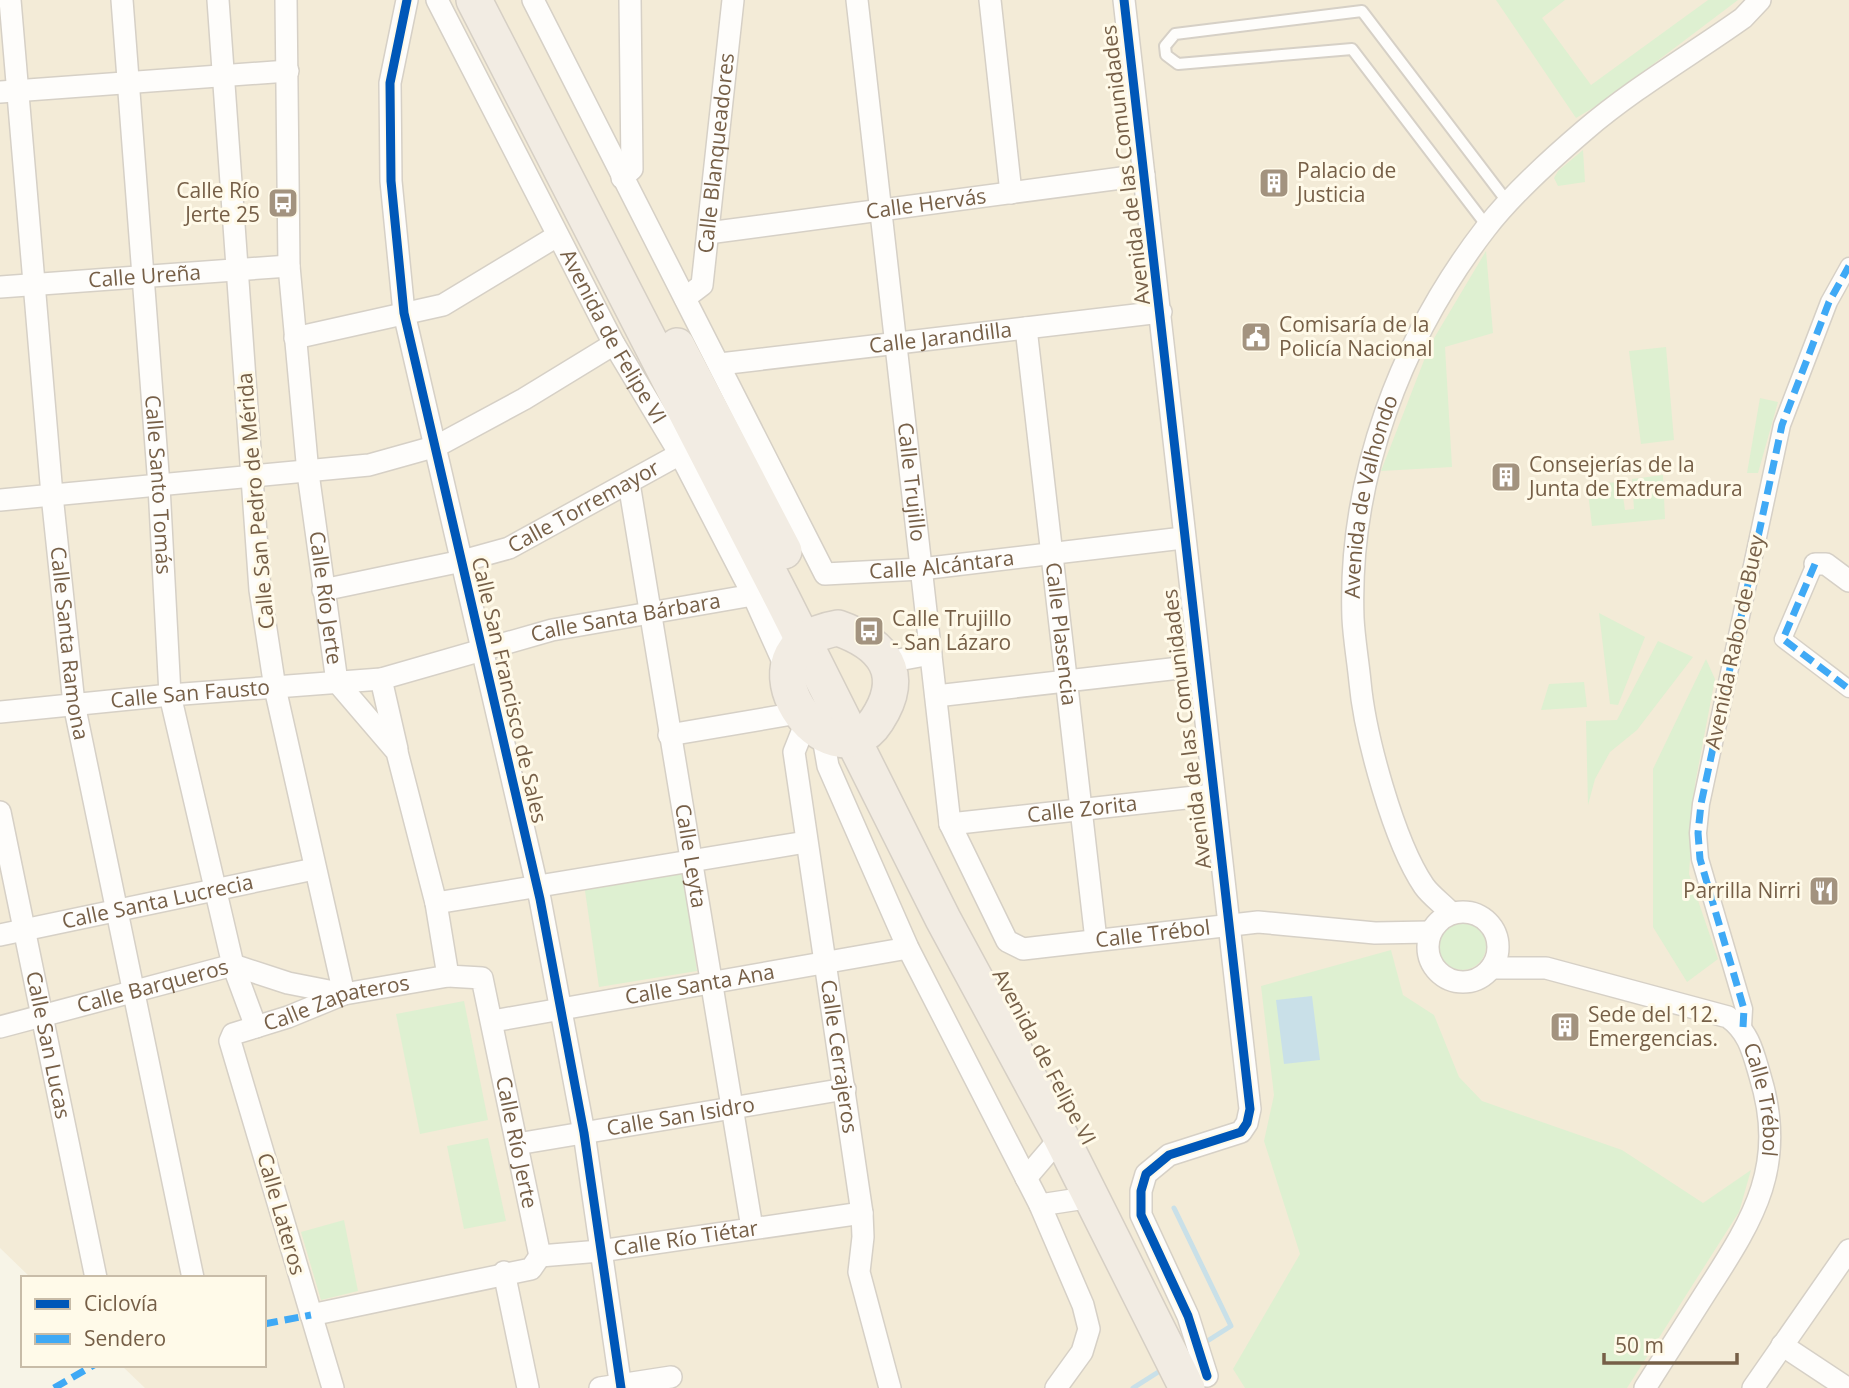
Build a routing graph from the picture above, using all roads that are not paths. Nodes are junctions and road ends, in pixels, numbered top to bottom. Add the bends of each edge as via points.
1 (10, 0) edge
2 (122, 0) edge
3 (218, 0) edge
4 (286, 0) edge
5 (407, 0) edge
6 (438, 0) edge
7 (474, 0) edge
8 (501, 0) edge
9 (533, 0) edge
10 (630, 0) edge
11 (733, 0) edge
12 (857, 0) edge
13 (990, 0) edge
14 (1124, 0) edge
15 (1760, 0) edge
16 (288, 71) junction
17 (222, 76) junction
18 (130, 81) junction
19 (8, 91) edge
20 (1144, 175) junction
21 (622, 178) junction
22 (1011, 193) junction
23 (1509, 204) junction
24 (881, 210) junction
25 (1488, 226) junction
26 (708, 233) junction
27 (557, 236) junction
28 (289, 266) junction
29 (1849, 266) edge
30 (237, 270) junction
31 (141, 275) junction
32 (35, 283) junction
33 (0, 287) edge
34 (685, 298) junction
35 (1161, 312) junction
36 (404, 313) junction
37 (1026, 328) junction
38 (295, 338) junction
39 (896, 343) junction
40 (614, 345) junction
41 (720, 364) junction
42 (436, 446) junction
43 (680, 454) junction
44 (308, 473) junction
45 (252, 477) junction
46 (629, 483) junction
47 (159, 486) junction
48 (52, 495) junction
49 (0, 500) edge
50 (1183, 538) junction
51 (1052, 553) junction
52 (463, 561) junction
53 (1815, 564) joint
54 (921, 569) junction
55 (1847, 574) edge
56 (323, 590) junction
57 (752, 595) junction
58 (648, 613) junction
59 (814, 636) junction
60 (481, 652) junction
61 (931, 654) junction
62 (887, 662) junction
63 (1197, 666) junction
64 (788, 673) junction
65 (381, 679) junction
66 (1066, 681) junction
67 (337, 682) junction
68 (275, 688) junction
69 (1849, 689) edge
70 (170, 695) junction
71 (936, 696) junction
72 (74, 704) junction
73 (0, 712) edge
74 (830, 727) junction
75 (669, 735) junction
76 (397, 751) junction
77 (1213, 795) junction
78 (1080, 810) junction
79 (0, 812) edge
80 (950, 824) junction
81 (806, 842) junction
82 (691, 861) junction
83 (314, 869) junction
84 (536, 887) junction
85 (215, 890) junction
86 (436, 903) junction
87 (116, 911) junction
88 (1439, 923) junction
89 (1228, 924) junction
90 (23, 930) junction
91 (1375, 933) junction
92 (0, 935) edge
93 (1096, 940) junction
94 (1497, 940) junction
95 (1014, 946) joint
96 (908, 948) junction
97 (1428, 954) junction
98 (825, 964) junction
99 (233, 965) junction
100 (1491, 968) junction
101 (1546, 968) junction
102 (448, 976) junction
103 (713, 983) junction
104 (134, 991) junction
105 (344, 994) junction
106 (561, 1010) junction
107 (41, 1016) junction
108 (493, 1021) junction
109 (0, 1027) edge
110 (256, 1027) junction
111 (1743, 1027) junction
112 (230, 1041) joint
113 (845, 1089) junction
114 (732, 1108) junction
115 (584, 1133) junction
116 (1061, 1137) junction
117 (517, 1144) junction
118 (1026, 1178) junction
119 (1092, 1197) junction
120 (1040, 1205) junction
121 (862, 1213) junction
122 (752, 1228) junction
123 (1849, 1250) edge
124 (600, 1251) junction
125 (540, 1256) junction
126 (504, 1272) junction
127 (96, 1276) edge
128 (194, 1276) edge
129 (311, 1315) junction
130 (1782, 1345) junction
131 (1192, 1368) edge
132 (671, 1377) dead end
133 (1055, 1385) edge
134 (614, 1387) edge
135 (333, 1388) edge
136 (528, 1388) edge
137 (890, 1388) edge
138 (1645, 1388) edge
139 (1753, 1388) edge
140 (1847, 1388) edge

1 - 19 street, Calle Santa Ramona
2 - 18 street, Calle Santo Tomás
3 - 17 street, Calle San Pedro de Mérida
4 - 16 street, Calle Río Jerte
5 - 36 street, Calle San Francisco de Sales via 390,83 391,181
6 - 27 street, Avenida de Felipe VI
7 - 59 highway, Avenida de Felipe VI
8 - 59 highway via 618,237 737,456
9 - 21 street
10 - 21 street via 632,169
11 - 26 street, Calle Blanqueadores
12 - 24 street, Calle Trujillo
13 - 22 street
14 - 20 street, Avenida de las Comunidades
15 - 23 street, Avenida de Valhondo via 1744,18 1587,128
16 - 17 street
16 - 28 street, Calle Río Jerte
17 - 18 street
17 - 30 street, Calle San Pedro de Mérida
18 - 19 street
18 - 31 street, Calle Santo Tomás
19 - 32 street, Calle Santa Ramona
20 - 22 street, Calle Hervás
20 - 35 street, Avenida de las Comunidades
21 - 34 street
22 - 24 street, Calle Hervás
23 - 25 street, Avenida de Valhondo
23 - 25 lane via 1362,11 1175,34 1165,46 1166,55 1178,64 1352,49
24 - 26 street, Calle Hervás
24 - 39 street, Calle Trujillo
25 - 88 street, Avenida de Valhondo via 1442,290 1400,372 1376,441 1357,548 1353,617 1363,712 1385,793
26 - 34 street, Calle Blanqueadores via 702,285
27 - 36 street via 443,306
27 - 40 street, Avenida de Felipe VI
28 - 30 street, Calle Ureña
28 - 38 street, Calle Río Jerte
29 - 111 street, Avenida Rabo de Buey via 1829,302 1782,425 1701,804 1700,859 1744,1009
30 - 31 street, Calle Ureña
30 - 45 street, Calle San Pedro de Mérida
31 - 32 street, Calle Ureña
31 - 47 street, Calle Santo Tomás
32 - 33 street, Calle Ureña
32 - 48 street, Calle Santa Ramona
34 - 41 street
35 - 37 street, Calle Jarandilla
35 - 50 street, Avenida de las Comunidades
36 - 38 street
36 - 42 street, Calle San Francisco de Sales
37 - 39 street, Calle Jarandilla
37 - 51 street, Calle Plasencia
38 - 44 street, Calle Río Jerte
39 - 41 street, Calle Jarandilla
39 - 54 street, Calle Trujillo
40 - 42 street
40 - 43 street, Avenida de Felipe VI
41 - 54 street, Calle Alcántara via 825,574
42 - 44 street via 369,465
42 - 52 street, Calle San Francisco de Sales
43 - 46 street, Calle Torremayor
43 - 57 street, Avenida de Felipe VI
44 - 45 street
44 - 56 street, Calle Río Jerte
45 - 47 street
45 - 68 street, Calle San Pedro de Mérida via 260,590
46 - 52 street, Calle Torremayor via 509,548
46 - 58 street, Calle Leyta
47 - 48 street
47 - 70 street, Calle Santo Tomás
48 - 49 street
48 - 72 street, Calle Santa Ramona
50 - 51 street, Calle Alcántara
50 - 63 street, Avenida de las Comunidades
51 - 54 street, Calle Alcántara
51 - 66 street, Calle Plasencia
52 - 56 street, Calle Torremayor
52 - 60 street, Calle San Francisco de Sales
53 - 55 street
53 - 69 street via 1783,639
54 - 61 street, Calle Trujillo
56 - 67 street, Calle Río Jerte
57 - 58 street, Calle Santa Bárbara
57 - 64 street, Avenida de Felipe VI
58 - 60 street, Calle Santa Bárbara via 552,630
58 - 75 street, Calle Leyta
59 - 62 highway via 838,628 861,636
59 - 64 highway
59 - 74 highway
60 - 65 street, Calle Santa Bárbara
60 - 84 street, Calle San Francisco de Sales
61 - 62 street
61 - 71 street, Calle Trujillo
62 - 74 highway via 891,676 887,705
63 - 66 street
63 - 77 street, Avenida de las Comunidades
64 - 74 highway via 790,699
65 - 67 street, Calle Santa Bárbara
65 - 76 street
66 - 71 street
66 - 78 street, Calle Plasencia
67 - 68 street, Calle San Fausto
67 - 76 street, Calle Río Jerte
68 - 70 street, Calle San Fausto
68 - 83 street, Calle San Pedro de Mérida
70 - 72 street, Calle San Fausto
70 - 85 street, Calle Santo Tomás
71 - 80 street, Calle Trujillo
72 - 73 street, Calle San Fausto
72 - 87 street, Calle Santa Ramona
74 - 75 street
74 - 81 street, Calle Cerrajeros via 794,752
74 - 96 street via 828,766
74 - 116 highway, Avenida de Felipe VI via 943,919
74 - 131 highway, Avenida de Felipe VI via 945,876 1062,1088
75 - 82 street, Calle Leyta
76 - 86 street, Calle Río Jerte
77 - 78 street, Calle Zorita
77 - 89 street, Avenida de las Comunidades
78 - 80 street, Calle Zorita
78 - 93 street, Calle Plasencia
79 - 90 street, Calle San Lucas
80 - 95 street, Calle Trujillo via 1007,941
81 - 82 street
81 - 98 street, Calle Cerrajeros
82 - 84 street
82 - 103 street, Calle Leyta
83 - 85 street, Calle Santa Lucrecia
83 - 105 street, Calle San Pedro de Mérida
84 - 86 street
84 - 106 street, Calle San Francisco de Sales
85 - 87 street, Calle Santa Lucrecia
85 - 99 street, Calle Santo Tomás
86 - 102 street, Calle Río Jerte
87 - 90 street, Calle Santa Lucrecia
87 - 104 street, Calle Santa Ramona
88 - 91 street, Calle Trébol
88 - 94 street via 1469,912 1494,930
88 - 97 street
89 - 91 street, Calle Trébol via 1278,922
89 - 93 street, Calle Trébol
89 - 131 street, Avenida de las Comunidades via 1250,1109 1247,1123 1241,1132 1169,1155 1146,1174 1141,1191 1141,1215 1188,1316
90 - 92 street, Calle Santa Lucrecia
90 - 107 street, Calle San Lucas
91 - 97 street, Calle Trébol
93 - 95 street, Calle Trébol via 1023,949
94 - 100 street
94 - 101 street, Calle Trébol
96 - 98 street, Calle Santa Ana
96 - 118 street
97 - 100 street via 1438,972 1456,981 1473,981
98 - 103 street, Calle Santa Ana
98 - 113 street, Calle Cerrajeros
99 - 104 street, Calle Barqueros
99 - 105 street, Calle Barqueros via 288,983
99 - 110 street, Calle Santo Tomás
100 - 101 street, Calle Trébol
101 - 111 street, Calle Trébol via 1728,1017
102 - 105 street, Calle Zapateros
102 - 108 street, Calle Río Jerte via 482,978
103 - 106 street, Calle Santa Ana
103 - 114 street, Calle Leyta
104 - 107 street, Calle Barqueros
104 - 128 street, Calle Santa Ramona
105 - 110 street, Calle Zapateros
106 - 108 street, Calle Santa Ana
106 - 115 street, Calle San Francisco de Sales
107 - 109 street, Calle Barqueros
107 - 127 street, Calle San Lucas
108 - 117 street, Calle Río Jerte
110 - 112 street, Calle Zapateros via 233,1034
111 - 138 street, Calle Trébol via 1762,1080 1770,1129 1761,1196 1748,1229
112 - 129 street, Calle Lateros
113 - 114 street, Calle San Isidro
113 - 121 street, Calle Cerrajeros
114 - 115 street, Calle San Isidro
114 - 122 street, Calle Leyta
115 - 117 street, Calle San Isidro
115 - 124 street, Calle San Francisco de Sales
116 - 118 street
116 - 119 highway, Avenida de Felipe VI
117 - 125 street, Calle Río Jerte
118 - 120 street
119 - 120 street
119 - 131 highway, Avenida de Felipe VI
120 - 133 street via 1089,1328 1082,1352
121 - 122 street, Calle Río Tiétar
121 - 137 street, Calle Cerrajeros via 859,1272
122 - 124 street, Calle Río Tiétar
123 - 130 street
124 - 125 street, Calle Río Tiétar
124 - 134 street, Calle San Francisco de Sales
125 - 126 street, Calle Río Tiétar via 531,1269
126 - 129 street, Calle Río Tiétar
126 - 136 street
129 - 135 street, Calle Lateros
130 - 139 street
130 - 140 street
132 - 134 street

